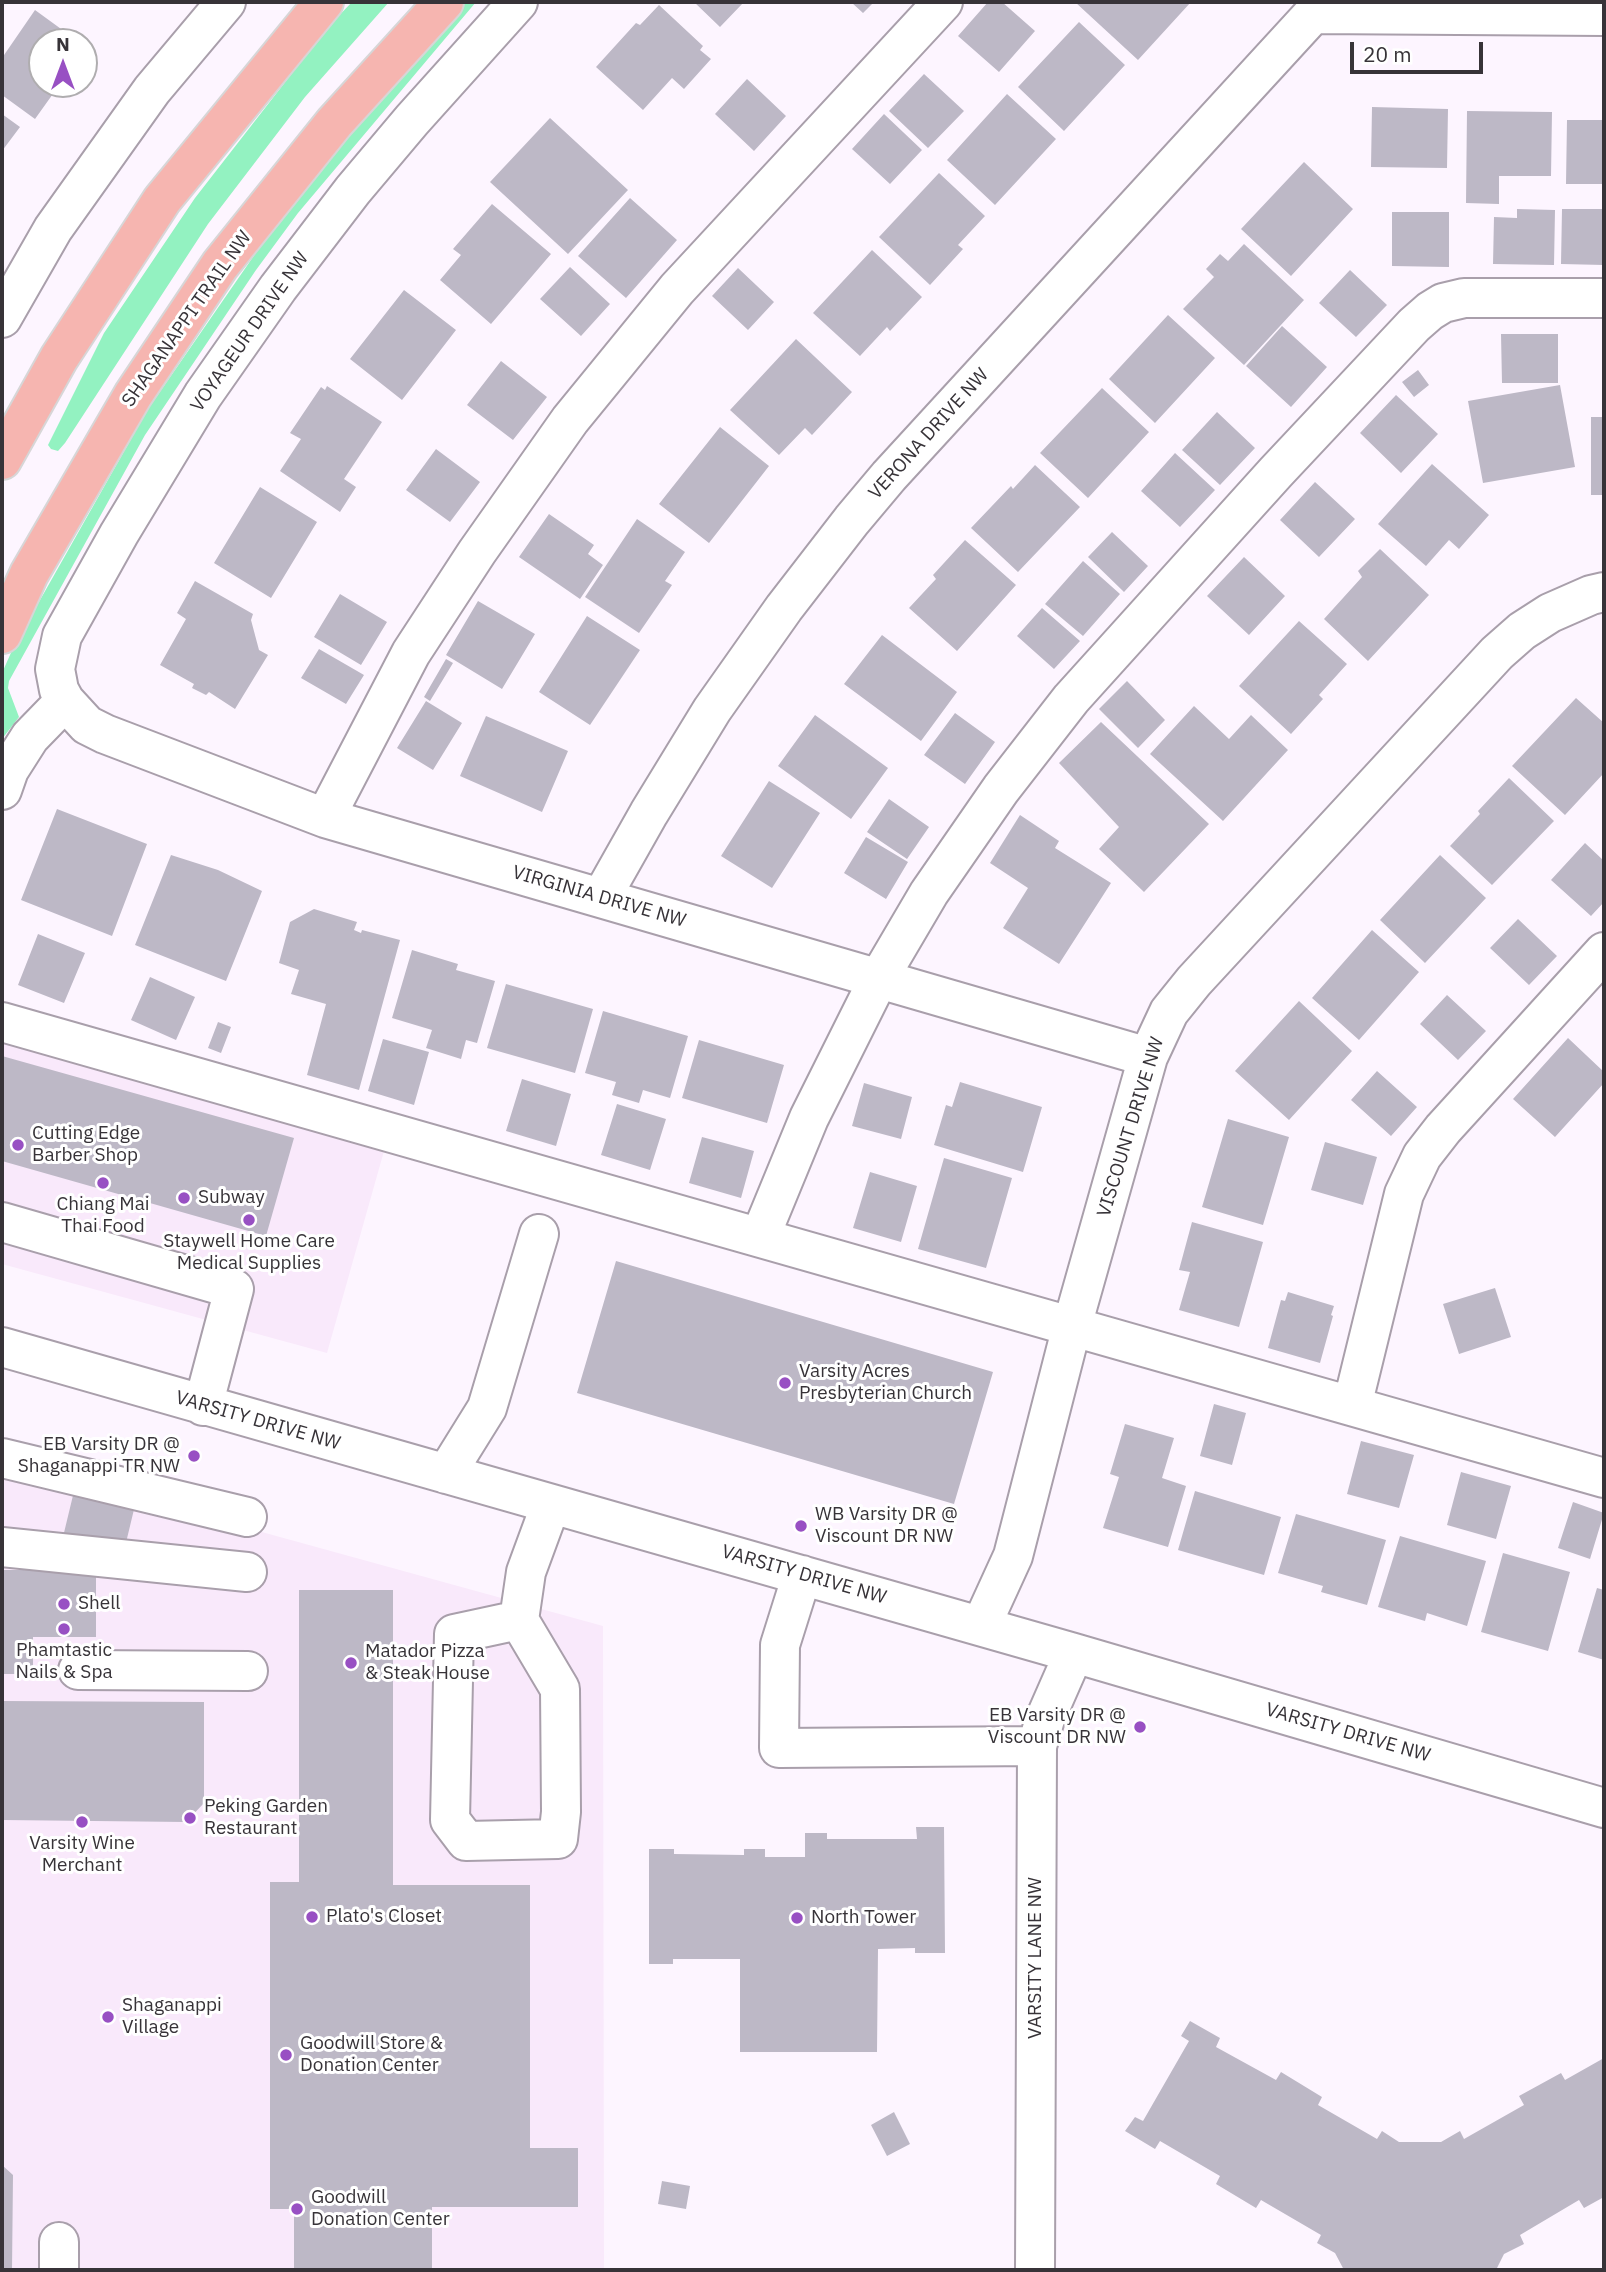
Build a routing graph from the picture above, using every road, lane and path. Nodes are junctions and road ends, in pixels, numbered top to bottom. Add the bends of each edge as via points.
1 (226, 2) edge
2 (324, 2) edge
3 (444, 2) edge
4 (518, 2) edge
5 (943, 2) edge
6 (1319, 8) edge
7 (1604, 16) edge
8 (1604, 298) edge
9 (2, 318) edge
10 (2, 460) edge
11 (1604, 592) edge
12 (2, 634) edge
13 (65, 701) junction
14 (2, 790) edge
15 (325, 818) junction
16 (601, 898) junction
17 (1604, 953) edge
18 (879, 978) junction
19 (2, 1022) edge
20 (1149, 1056) junction
21 (2, 1222) edge
22 (539, 1234) dead end
23 (760, 1237) junction
24 (1072, 1326) junction
25 (2, 1347) edge
26 (203, 1406) junction
27 (1352, 1406) junction
28 (2, 1458) edge
29 (446, 1475) junction
30 (1604, 1478) edge
31 (551, 1504) junction
32 (247, 1517) dead end
33 (2, 1547) edge
34 (247, 1572) dead end
35 (802, 1575) junction
36 (519, 1620) junction
37 (981, 1626) junction
38 (1074, 1653) junction
39 (78, 1670) dead end
40 (248, 1671) dead end
41 (1037, 1746) junction
42 (1604, 1808) edge
43 (1035, 2270) edge

1 - 9 street via 152,90 61,218
2 - 10 main road via 162,200 60,358
3 - 12 main road, SHAGANAPPI TRAIL NW via 334,122 220,265 133,394 29,574
4 - 13 street, VOYAGEUR DRIVE NW via 353,190 203,394 62,636 55,669
5 - 15 street via 677,289 570,420 411,653
6 - 7 street, VERONA DRIVE NW
6 - 16 street, VERONA DRIVE NW via 852,520 712,710
8 - 18 street via 1464,298 1443,303 1413,325 1071,699 943,872
11 - 20 street, VISCOUNT DRIVE NW via 1550,614 1497,653 1194,981 1169,1012
13 - 14 street via 30,737
13 - 15 street, VIRGINIA DRIVE NW via 87,725 105,734
15 - 16 street, VIRGINIA DRIVE NW
16 - 18 street, VIRGINIA DRIVE NW
17 - 27 street via 1422,1156 1404,1194
18 - 20 street, VIRGINIA DRIVE NW
18 - 23 street via 809,1118
19 - 23 street
20 - 24 street, VISCOUNT DRIVE NW
21 - 26 street via 234,1289
22 - 29 street via 487,1408
23 - 24 street
24 - 27 street
24 - 37 street, VISCOUNT DRIVE NW via 1013,1556
25 - 26 street, VARSITY DRIVE NW
26 - 29 street, VARSITY DRIVE NW
27 - 30 street
28 - 32 street
29 - 31 street, VARSITY DRIVE NW
31 - 35 street, VARSITY DRIVE NW
31 - 36 street via 526,1572
33 - 34 street
35 - 37 street, VARSITY DRIVE NW
35 - 41 street via 780,1645 779,1748
36 - 36 street via 560,1689 558,1839 466,1841 450,1820 454,1634
37 - 38 street, VARSITY DRIVE NW
38 - 41 street, VARSITY LANE NW
38 - 42 street, VARSITY DRIVE NW
39 - 40 street
41 - 43 street, VARSITY LANE NW

